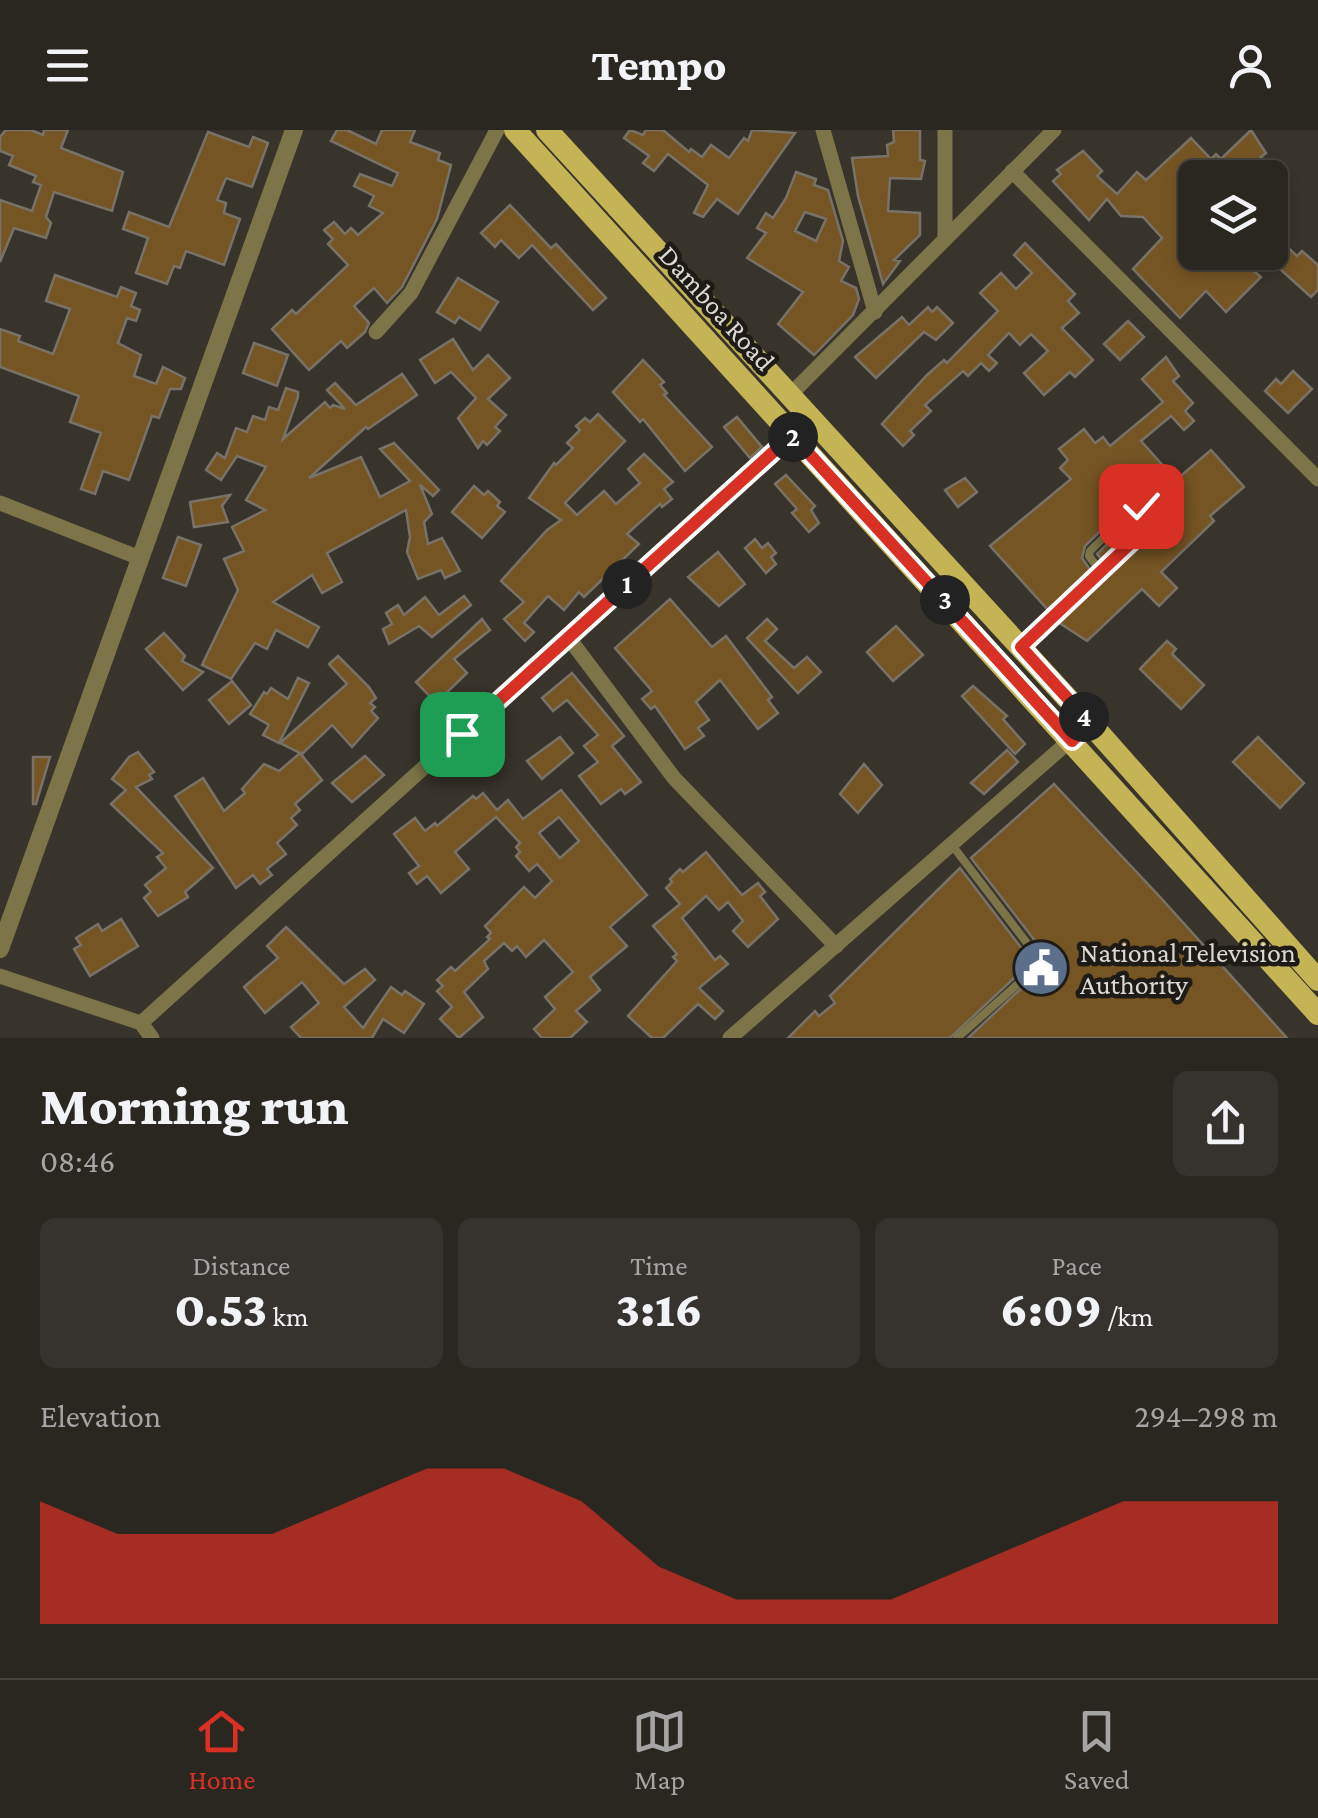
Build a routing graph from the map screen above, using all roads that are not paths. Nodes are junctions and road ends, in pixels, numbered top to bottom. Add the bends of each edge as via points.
1 (294, 130) edge
2 (497, 130) edge
3 (515, 130) edge
4 (547, 130) edge
5 (823, 130) edge
6 (945, 130) edge
7 (1054, 130) edge
8 (1012, 171) junction
9 (945, 238) junction
10 (875, 312) junction
11 (376, 332) dead end
12 (788, 397) junction
13 (792, 435) junction
14 (1318, 479) edge
15 (0, 504) edge
16 (140, 558) junction
17 (1101, 572) junction
18 (568, 637) junction
19 (1021, 647) junction
20 (1090, 723) junction
21 (1072, 741) junction
22 (952, 845) junction
23 (836, 946) junction
24 (0, 949) edge
25 (0, 976) edge
26 (1318, 980) edge
27 (1318, 1014) edge
28 (141, 1023) junction
29 (152, 1038) edge
30 (730, 1038) edge
31 (957, 1038) edge

1 - 16 street
2 - 11 street via 411,294
3 - 13 main road, Damboa Road
4 - 12 main road, Damboa Road
5 - 10 street
6 - 9 street
7 - 8 street
8 - 9 street
8 - 14 street
9 - 10 street
10 - 12 street
12 - 19 main road, Damboa Road
13 - 18 street
13 - 21 main road, Damboa Road
15 - 16 street
16 - 24 street
17 - 17 lane via 1151,524 1141,506 1090,551
17 - 19 lane
18 - 23 street via 674,778
18 - 28 street
19 - 20 main road, Damboa Road
20 - 21 street
20 - 26 main road, Damboa Road
21 - 22 street
21 - 27 main road, Damboa Road
22 - 23 street
22 - 31 lane via 1033,950 1036,968
23 - 30 street
25 - 28 street
28 - 29 street

